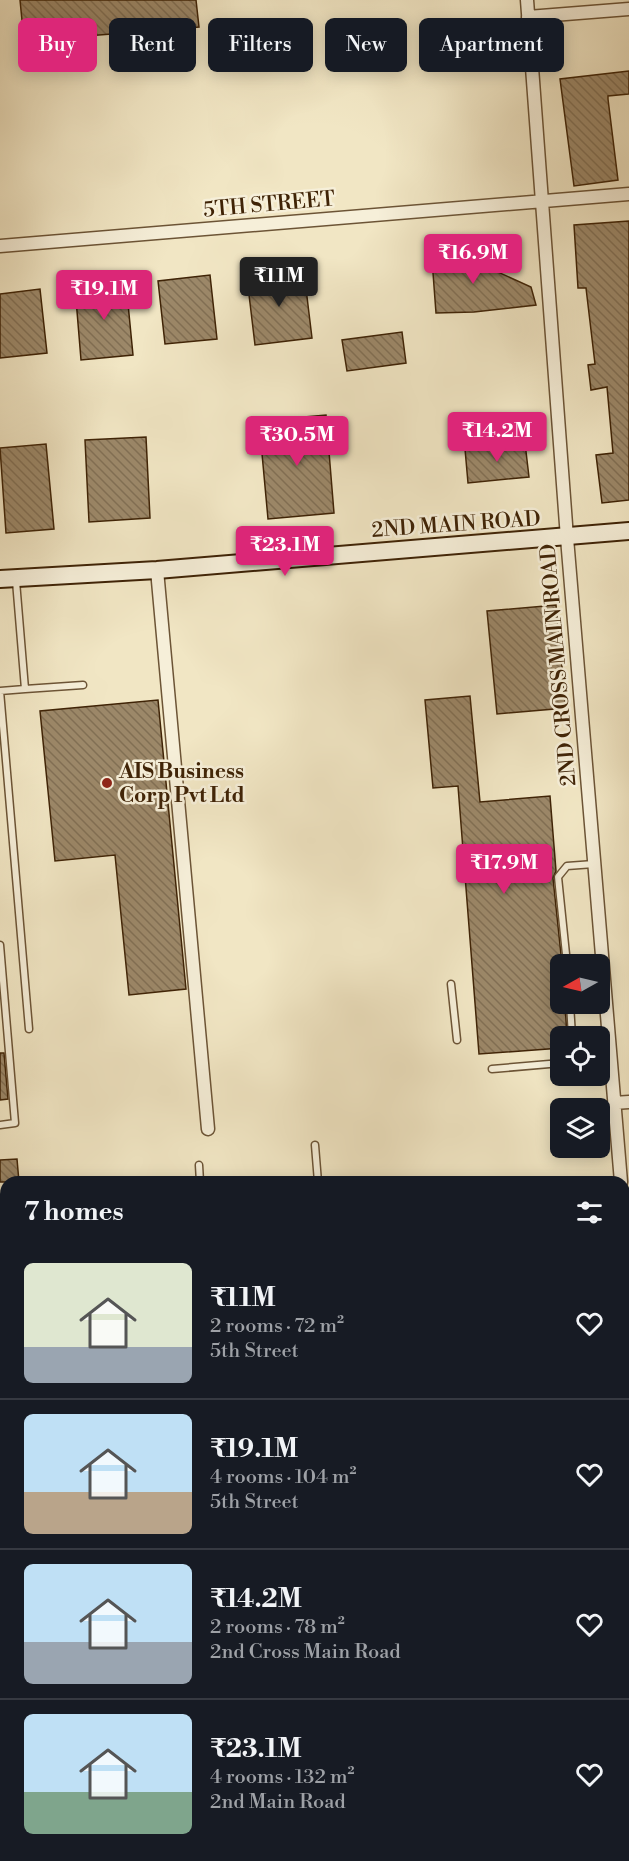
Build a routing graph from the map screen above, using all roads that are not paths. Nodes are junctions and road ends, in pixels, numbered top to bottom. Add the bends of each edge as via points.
1 (527, 0) edge
2 (629, 9) edge
3 (528, 17) junction
4 (629, 194) edge
5 (542, 201) junction
6 (0, 246) edge
7 (629, 531) edge
8 (567, 538) junction
9 (157, 570) junction
10 (8, 578) edge
11 (83, 685) dead end
12 (25, 689) junction
13 (594, 864) junction
14 (0, 945) edge
15 (566, 954) edge
16 (451, 984) dead end
17 (603, 1026) edge
18 (29, 1029) dead end
19 (456, 1040) dead end
20 (550, 1064) edge
21 (492, 1069) dead end
22 (610, 1083) edge
23 (629, 1102) edge
24 (614, 1103) junction
25 (0, 1125) edge
26 (208, 1129) dead end
27 (315, 1144) dead end
28 (199, 1165) dead end
29 (200, 1176) edge
30 (318, 1176) edge
31 (620, 1176) edge

1 - 3 street, 2ND CROSS MAIN ROAD
2 - 3 street
3 - 5 street, 2ND CROSS MAIN ROAD
4 - 5 street, 5TH STREET
5 - 6 street, 5TH STREET
5 - 8 street, 2ND CROSS MAIN ROAD
7 - 8 main road, 2ND MAIN ROAD
8 - 9 main road, 2ND MAIN ROAD
8 - 13 street, 2ND CROSS MAIN ROAD
9 - 10 main road, 2ND MAIN ROAD
9 - 26 street
10 - 12 lane
11 - 12 lane
12 - 18 lane via 0,691
13 - 15 lane via 567,866 558,877
13 - 17 street, 2ND CROSS MAIN ROAD
14 - 25 lane via 15,1123
16 - 19 lane
20 - 21 lane
22 - 24 street, 2ND CROSS MAIN ROAD
23 - 24 street
24 - 31 street, 2ND CROSS MAIN ROAD
27 - 30 lane
28 - 29 lane

